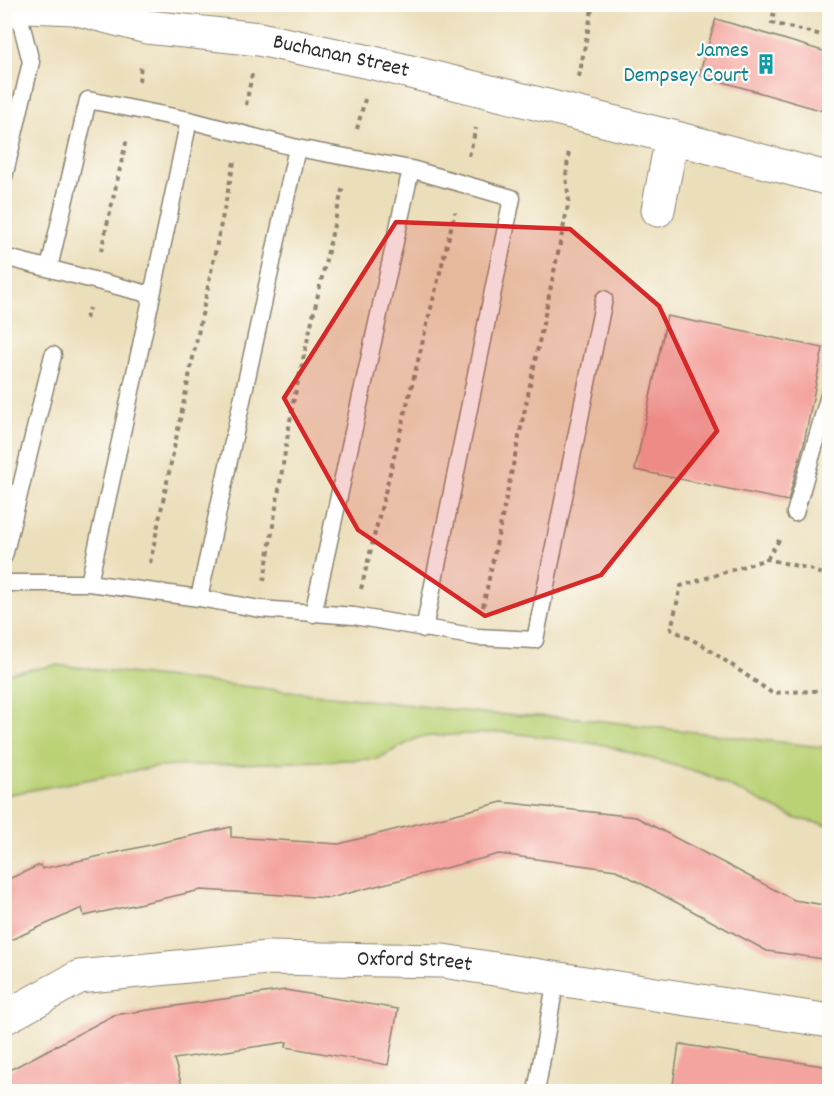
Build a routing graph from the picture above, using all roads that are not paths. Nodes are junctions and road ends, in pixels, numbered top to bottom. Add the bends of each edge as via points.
1 (4, 6) edge
2 (189, 120) junction
3 (672, 137) junction
4 (297, 148) junction
5 (411, 169) junction
6 (4, 177) edge
7 (830, 179) edge
8 (658, 210) dead end
9 (4, 257) edge
10 (49, 268) junction
11 (152, 295) junction
12 (604, 300) dead end
13 (53, 355) dead end
14 (830, 392) edge
15 (795, 513) dead end
16 (4, 556) edge
17 (4, 583) edge
18 (89, 583) junction
19 (199, 598) junction
20 (312, 614) junction
21 (424, 629) junction
22 (556, 979) junction
23 (4, 1018) edge
24 (830, 1021) edge
25 (536, 1092) edge

1 - 3 street, Buchanan Street via 74,8 147,27 259,39 374,63
1 - 6 lane via 21,23 31,62
2 - 4 lane
2 - 10 lane via 88,100
2 - 11 lane
3 - 7 street, Buchanan Street
3 - 8 street
4 - 5 lane
4 - 19 lane
5 - 20 lane
5 - 21 lane via 512,198
9 - 10 lane
10 - 11 lane
11 - 18 lane
12 - 21 lane via 535,640
13 - 16 lane
14 - 15 lane
17 - 18 lane
18 - 19 lane
19 - 20 lane
20 - 21 lane via 354,616
22 - 23 street, Oxford Street via 443,961 267,958 79,977
22 - 24 street, Oxford Street
22 - 25 lane

